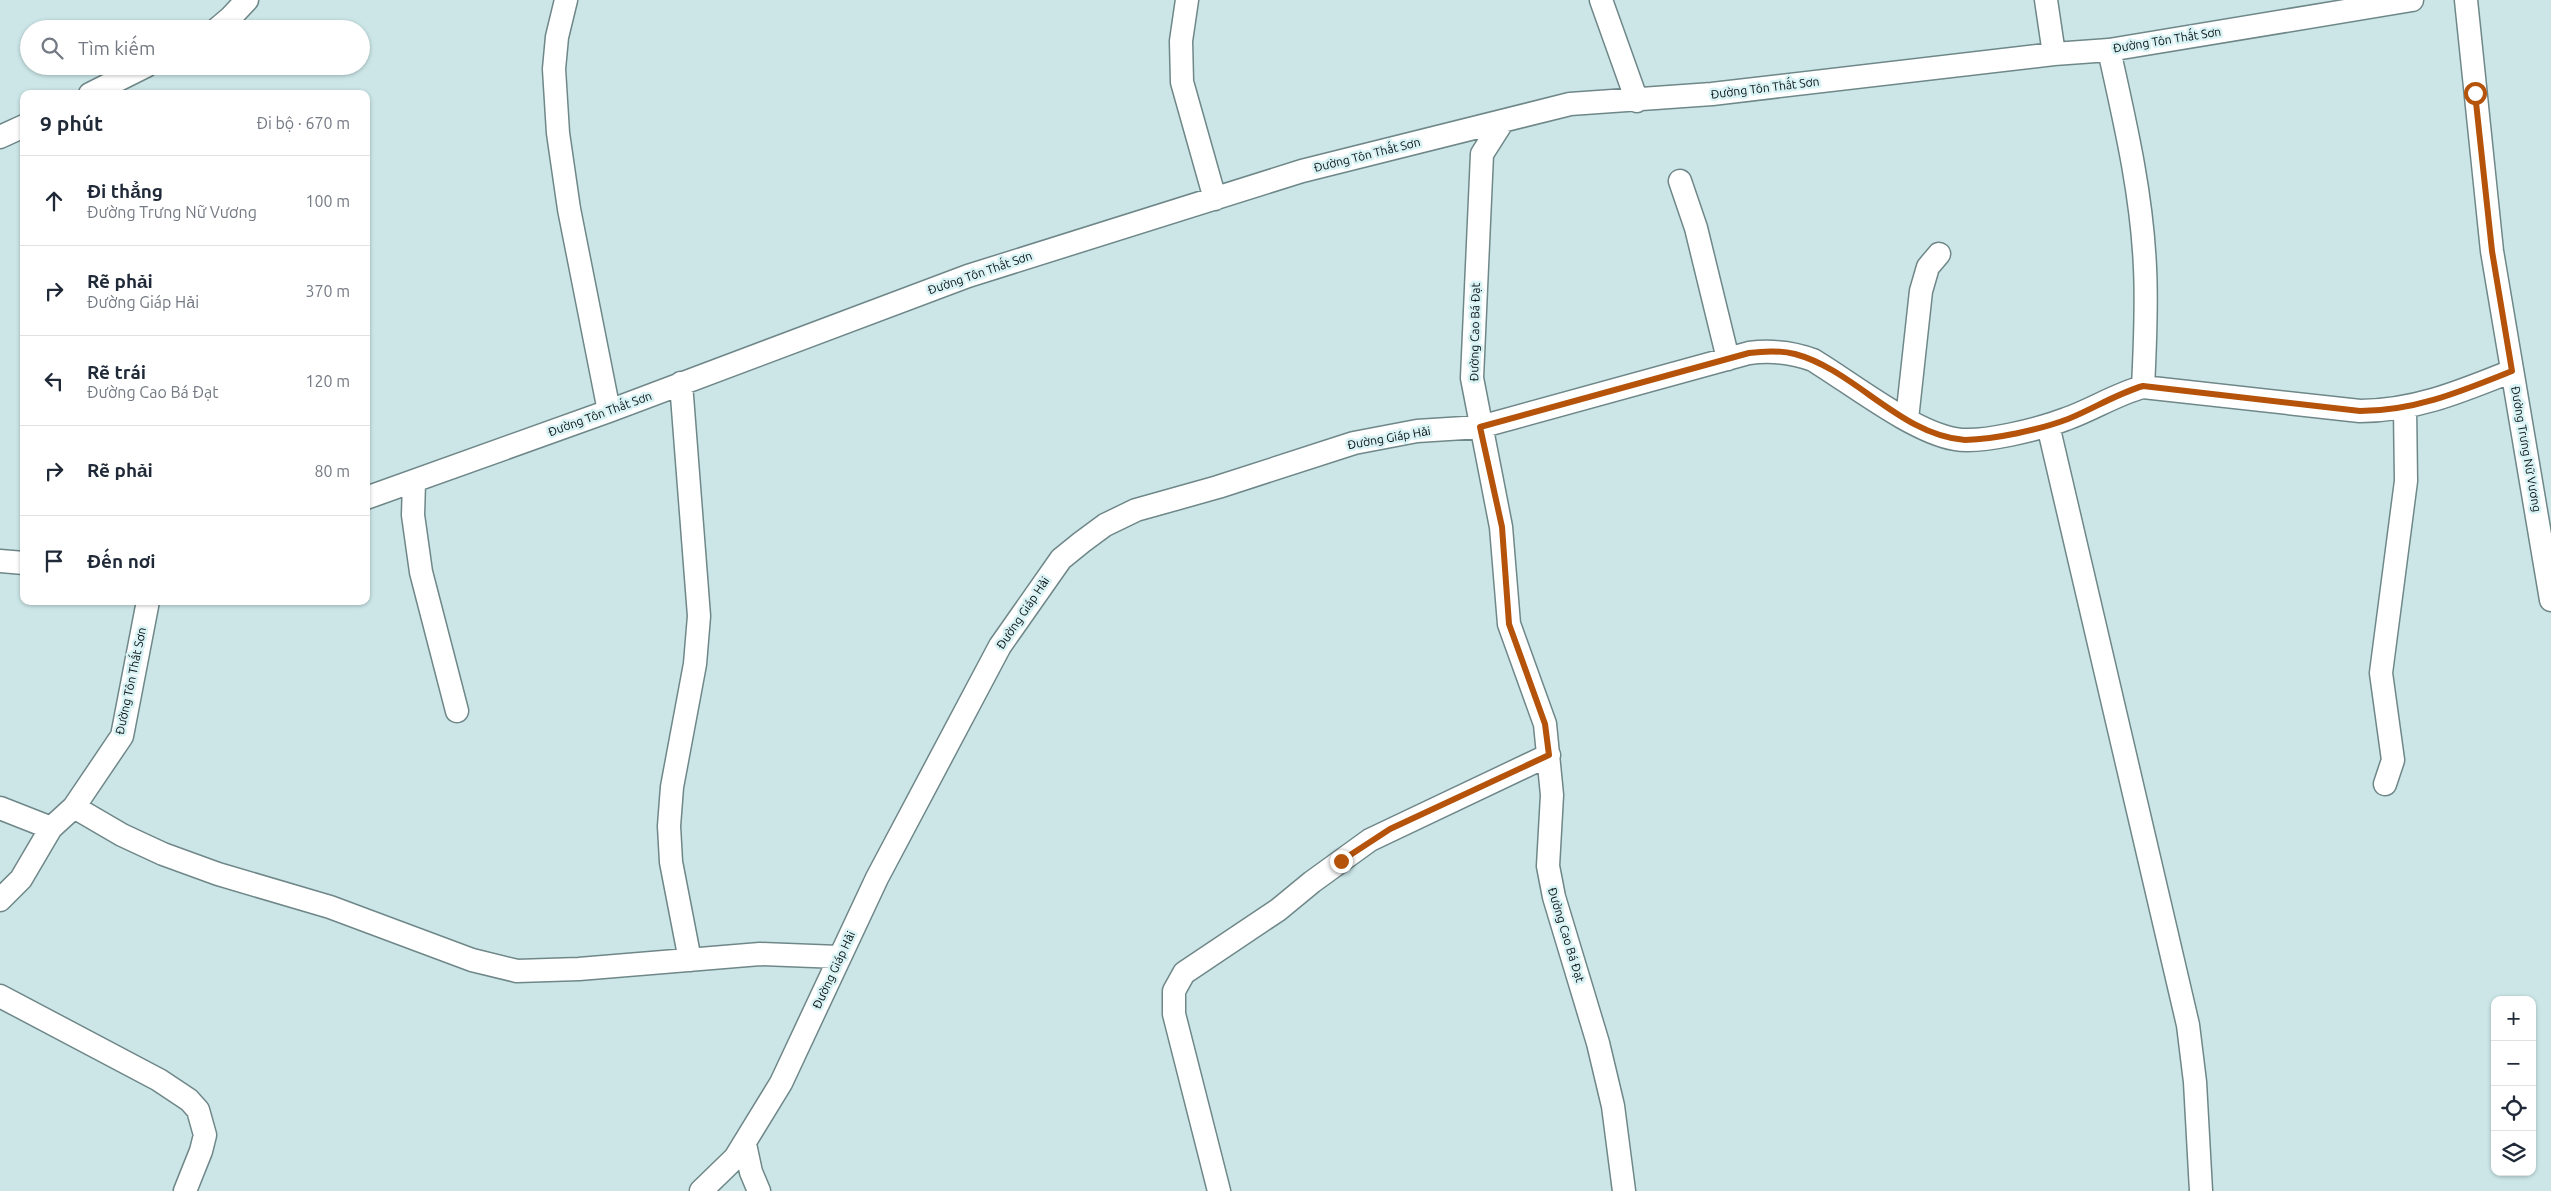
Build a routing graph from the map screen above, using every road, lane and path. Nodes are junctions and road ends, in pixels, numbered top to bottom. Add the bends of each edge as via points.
1 (247, 0) edge
2 (566, 0) edge
3 (1187, 0) edge
4 (1601, 0) edge
5 (2046, 0) edge
6 (2412, 0) edge
7 (2466, 0) edge
8 (228, 20) edge
9 (2109, 50) junction
10 (2054, 54) junction
11 (128, 75) edge
12 (98, 90) edge
13 (1636, 100) junction
14 (1503, 121) junction
15 (20, 128) edge
16 (0, 137) edge
17 (1680, 181) dead end
18 (1215, 199) junction
19 (1939, 254) dead end
20 (1728, 359) junction
21 (2512, 371) junction
22 (681, 384) junction
23 (2143, 386) junction
24 (2405, 408) junction
25 (609, 411) junction
26 (1907, 419) junction
27 (2048, 425) junction
28 (1480, 427) junction
29 (414, 482) junction
30 (370, 497) edge
31 (2543, 504) edge
32 (0, 561) edge
33 (20, 563) edge
34 (2551, 600) edge
35 (147, 605) edge
36 (457, 711) dead end
37 (1549, 755) junction
38 (2385, 784) dead end
39 (74, 807) junction
40 (0, 808) edge
41 (51, 828) junction
42 (0, 900) edge
43 (839, 957) junction
44 (690, 960) junction
45 (0, 996) edge
46 (745, 1144) junction
47 (185, 1191) edge
48 (701, 1191) edge
49 (759, 1191) edge
50 (1219, 1191) edge
51 (1624, 1191) edge
52 (2201, 1191) edge

1 - 8 street
2 - 25 street via 554,69 558,133 569,209
3 - 18 street via 1181,41 1182,82
4 - 13 street
5 - 10 street
6 - 9 street, Đường Tôn Thất Sơn
7 - 21 street, Đường Trưng Nữ Vương via 2492,251
9 - 10 street, Đường Tôn Thất Sơn
9 - 23 street via 2140,212 2145,268
10 - 13 street, Đường Tôn Thất Sơn
11 - 12 street
13 - 14 street, Đường Tôn Thất Sơn via 1570,104
14 - 18 street, Đường Tôn Thất Sơn via 1302,171
14 - 28 street, Đường Cao Bá Đạt via 1482,154 1472,378
15 - 16 street
17 - 20 street via 1696,228
18 - 22 street, Đường Tôn Thất Sơn via 968,276
19 - 26 street via 1928,267 1921,291
20 - 26 street, Đường Giáp Hải via 1766,351 1795,354 1813,360
20 - 28 street, Đường Giáp Hải
21 - 24 street, Đường Giáp Hải via 2454,395
21 - 31 street, Đường Trưng Nữ Vương
22 - 25 street, Đường Tôn Thất Sơn
22 - 44 street via 698,616 695,664 672,787 669,826 671,862
23 - 24 street, Đường Giáp Hải via 2360,411
23 - 27 street, Đường Giáp Hải
24 - 38 street via 2406,481 2381,672 2393,760
25 - 29 street, Đường Tôn Thất Sơn
26 - 27 street, Đường Giáp Hải via 1940,436 1965,440
27 - 52 street via 2188,1025 2195,1082
28 - 37 street, Đường Cao Bá Đạt via 1502,527 1509,624 1545,724
28 - 43 street, Đường Giáp Hải via 1417,431 1354,443 1218,487 1166,500 1105,525 1061,558 1000,646 877,878
29 - 30 street, Đường Tôn Thất Sơn
29 - 36 street via 413,515 421,572
31 - 34 street, Đường Trưng Nữ Vương
32 - 33 street
35 - 39 street, Đường Tôn Thất Sơn via 122,736
37 - 50 street via 1370,840 1278,910 1184,973 1174,991 1174,1014
37 - 51 street, Đường Cao Bá Đạt via 1552,795 1548,866 1611,1097
39 - 41 street, Đường Tôn Thất Sơn
39 - 44 street via 163,854 218,874 290,894 498,967 532,971
40 - 41 street
41 - 42 street, Đường Tôn Thất Sơn via 21,879
43 - 44 street via 760,954
43 - 46 street, Đường Giáp Hải via 781,1083
45 - 47 street via 159,1080 189,1100 198,1110 204,1135 202,1151
46 - 48 street, Đường Giáp Hải via 717,1178
46 - 49 street

